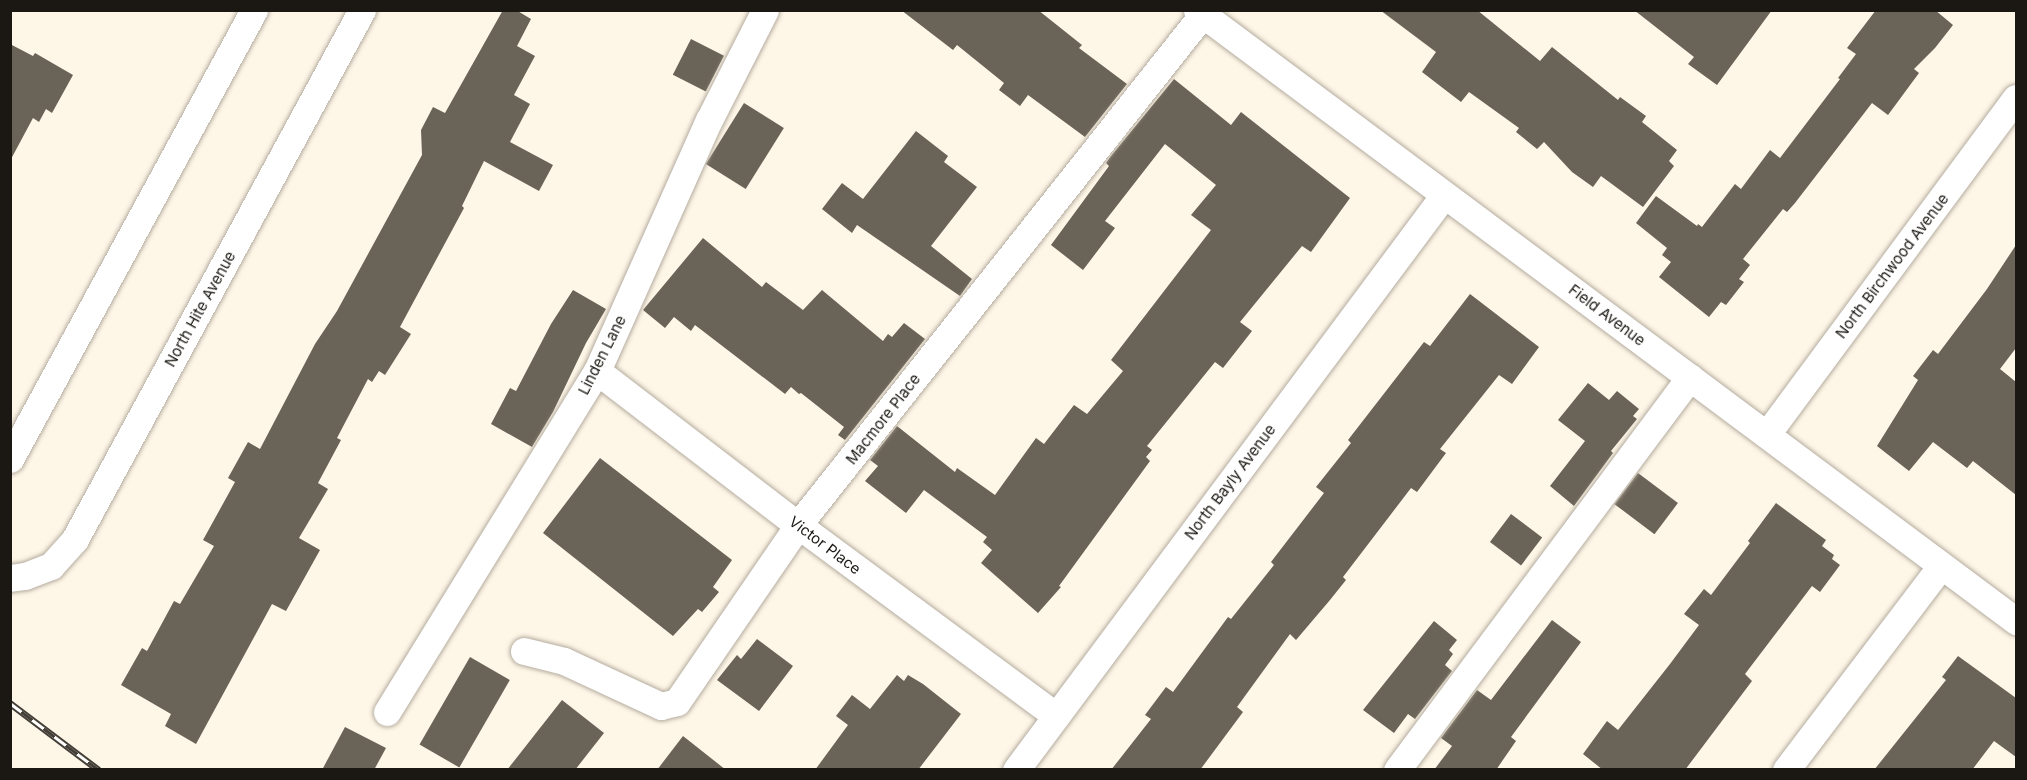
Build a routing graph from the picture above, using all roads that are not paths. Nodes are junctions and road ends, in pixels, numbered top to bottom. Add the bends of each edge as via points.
1 (254, 10) edge
2 (362, 10) edge
3 (765, 10) edge
4 (1202, 12) edge
5 (2016, 98) edge
6 (1444, 195) junction
7 (597, 371) junction
8 (1690, 377) junction
9 (1767, 434) junction
10 (10, 459) edge
11 (798, 525) junction
12 (1941, 566) junction
13 (10, 578) edge
14 (2016, 621) edge
15 (524, 651) dead end
16 (387, 712) dead end
17 (1056, 716) junction
18 (1016, 770) edge
19 (1397, 770) edge
20 (1786, 770) edge

1 - 10 street
2 - 13 street, North Hite Avenue via 75,539 51,566
3 - 7 street, Linden Lane via 709,120
4 - 6 street, Field Avenue
4 - 11 street, Macmore Place
5 - 9 street, North Birchwood Avenue
6 - 8 street, Field Avenue
6 - 17 street, North Bayly Avenue
7 - 11 street, Victor Place
7 - 16 street, Linden Lane
8 - 9 street, Field Avenue
8 - 19 street
9 - 12 street, Field Avenue
11 - 15 street, Macmore Place via 677,702 661,706 564,661
11 - 17 street, Victor Place
12 - 14 street, Field Avenue
12 - 20 street
17 - 18 street, North Bayly Avenue

